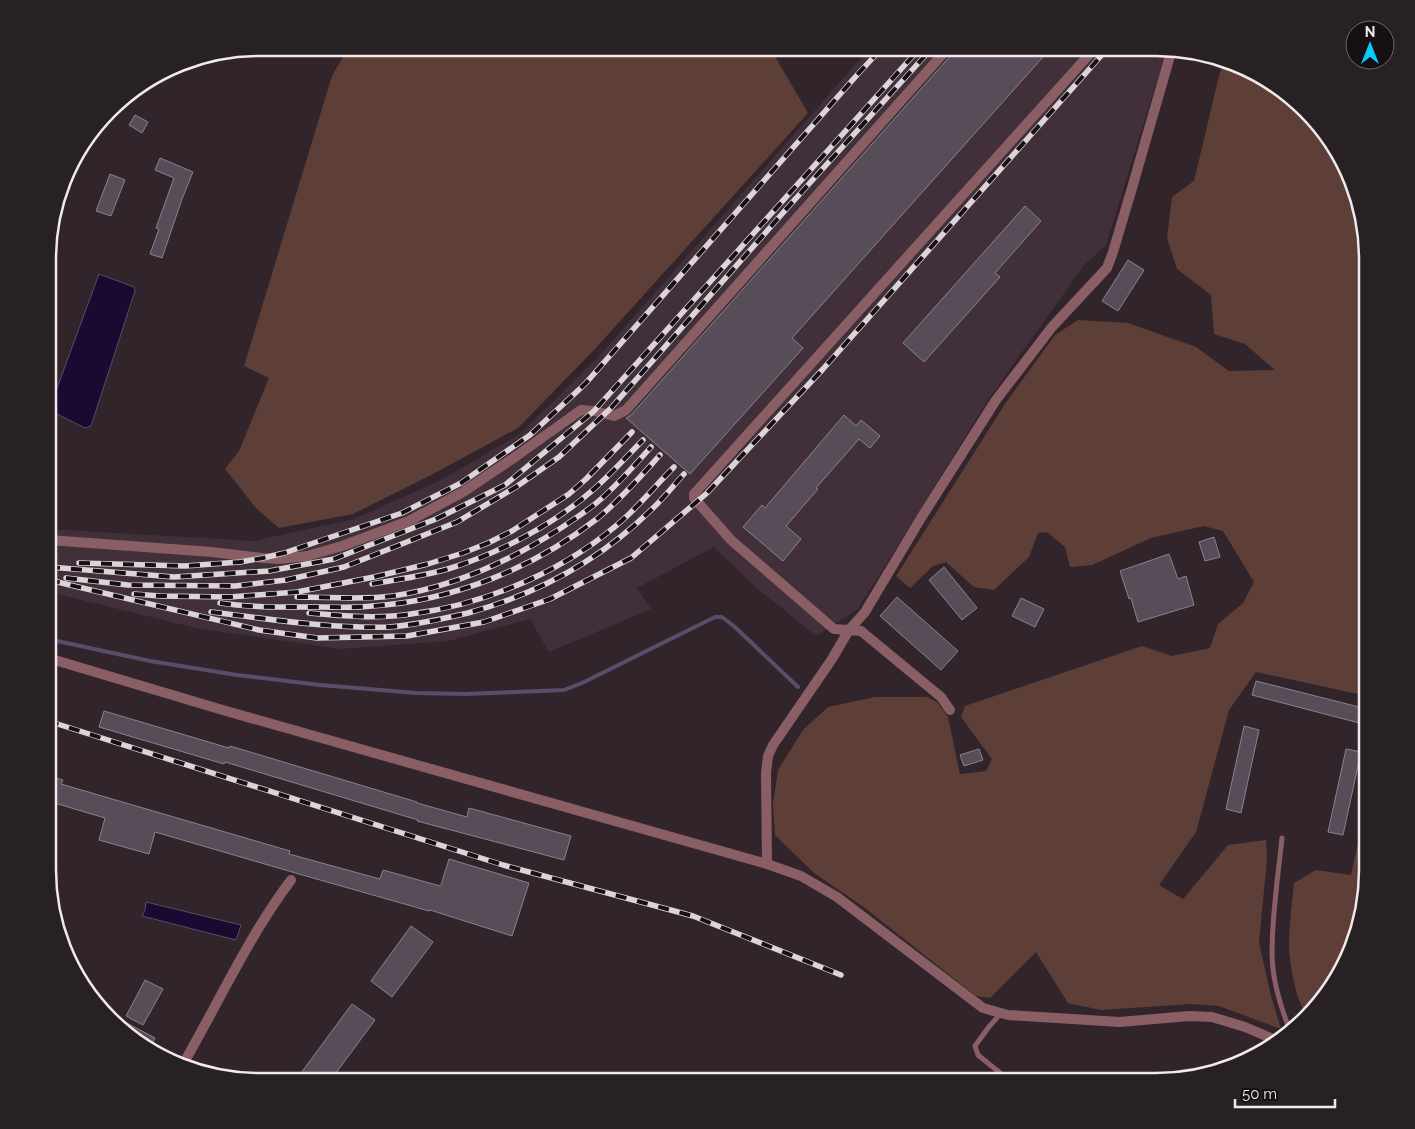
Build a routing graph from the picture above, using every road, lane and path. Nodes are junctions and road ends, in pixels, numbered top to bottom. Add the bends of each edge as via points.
1 (941, 56) edge
2 (1088, 56) edge
3 (1170, 57) edge
4 (56, 541) edge
5 (849, 630) junction
6 (56, 660) edge
7 (950, 710) dead end
8 (1282, 838) dead end
9 (767, 864) junction
10 (291, 880) dead end
11 (1001, 1013) junction
12 (1287, 1024) edge
13 (1268, 1038) edge
14 (186, 1059) edge
15 (1000, 1073) edge

1 - 4 street via 626,410 614,416 581,410 463,492 409,521 307,556 271,558
2 - 5 street via 694,494 694,498 731,540 834,629
3 - 5 street via 1106,268 1052,327 996,400 864,612
5 - 7 street via 861,630 941,698
5 - 9 street via 772,745 768,756
6 - 9 street
8 - 12 lane via 1272,954 1275,984
9 - 11 street via 823,888 983,1008
10 - 14 street via 254,937
11 - 13 street via 1120,1022 1212,1017
11 - 15 lane via 975,1046 978,1055

